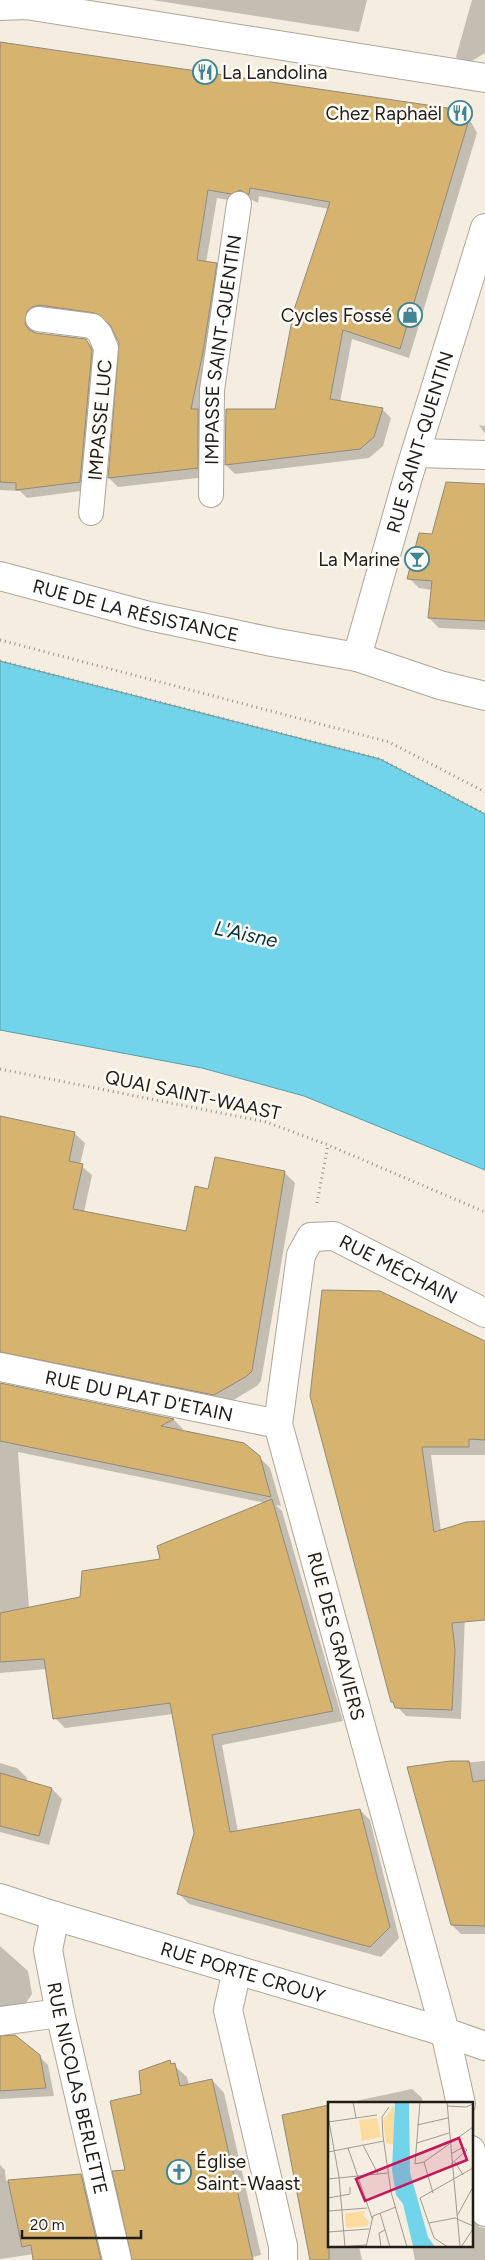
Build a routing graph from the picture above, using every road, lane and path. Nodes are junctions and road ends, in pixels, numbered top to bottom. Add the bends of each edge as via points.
1 (0, 6) edge
2 (485, 78) edge
3 (239, 204) dead end
4 (485, 228) edge
5 (38, 319) dead end
6 (485, 455) edge
7 (413, 465) junction
8 (211, 495) dead end
9 (91, 513) dead end
10 (0, 576) edge
11 (0, 640) edge
12 (357, 656) junction
13 (0, 660) edge
14 (485, 696) edge
15 (485, 792) edge
16 (485, 814) edge
17 (0, 1069) edge
18 (328, 1144) junction
19 (485, 1212) edge
20 (311, 1237) junction
21 (485, 1313) edge
22 (0, 1366) edge
23 (278, 1424) junction
24 (0, 1898) edge
25 (55, 1916) junction
26 (237, 1970) junction
27 (60, 2013) junction
28 (0, 2021) edge
29 (445, 2032) junction
30 (485, 2046) edge
31 (461, 2102) edge
32 (472, 2154) edge
33 (485, 2212) edge
34 (117, 2260) edge
35 (283, 2260) edge

1 - 2 street via 26,5
3 - 8 lane, IMPASSE SAINT-QUENTIN via 212,390
4 - 7 street, RUE SAINT-QUENTIN
5 - 9 lane, IMPASSE LUC via 93,326 106,348
6 - 7 street
7 - 12 street, RUE SAINT-QUENTIN
10 - 12 street, RUE DE LA RÉSISTANCE via 149,616
11 - 15 path via 389,742
12 - 14 street, RUE DE LA RÉSISTANCE via 440,685
13 - 16 path via 380,760
17 - 18 path, QUAI SAINT-WAAST via 266,1122
18 - 19 path, QUAI SAINT-WAAST
18 - 20 path
20 - 21 street, RUE MÉCHAIN via 334,1236
20 - 23 street, RUE DES GRAVIERS via 301,1255
22 - 23 street, RUE DU PLAT D'ETAIN
23 - 29 street, RUE DES GRAVIERS
24 - 25 street, RUE PORTE CROUY
25 - 26 street, RUE PORTE CROUY
25 - 27 street, RUE NICOLAS BERLETTE via 48,1950
26 - 29 street, RUE PORTE CROUY
26 - 35 street via 228,2010 283,2246
27 - 28 street
27 - 34 street, RUE NICOLAS BERLETTE
29 - 30 street, RUE PORTE CROUY
29 - 31 street, RUE DES GRAVIERS
32 - 33 street

